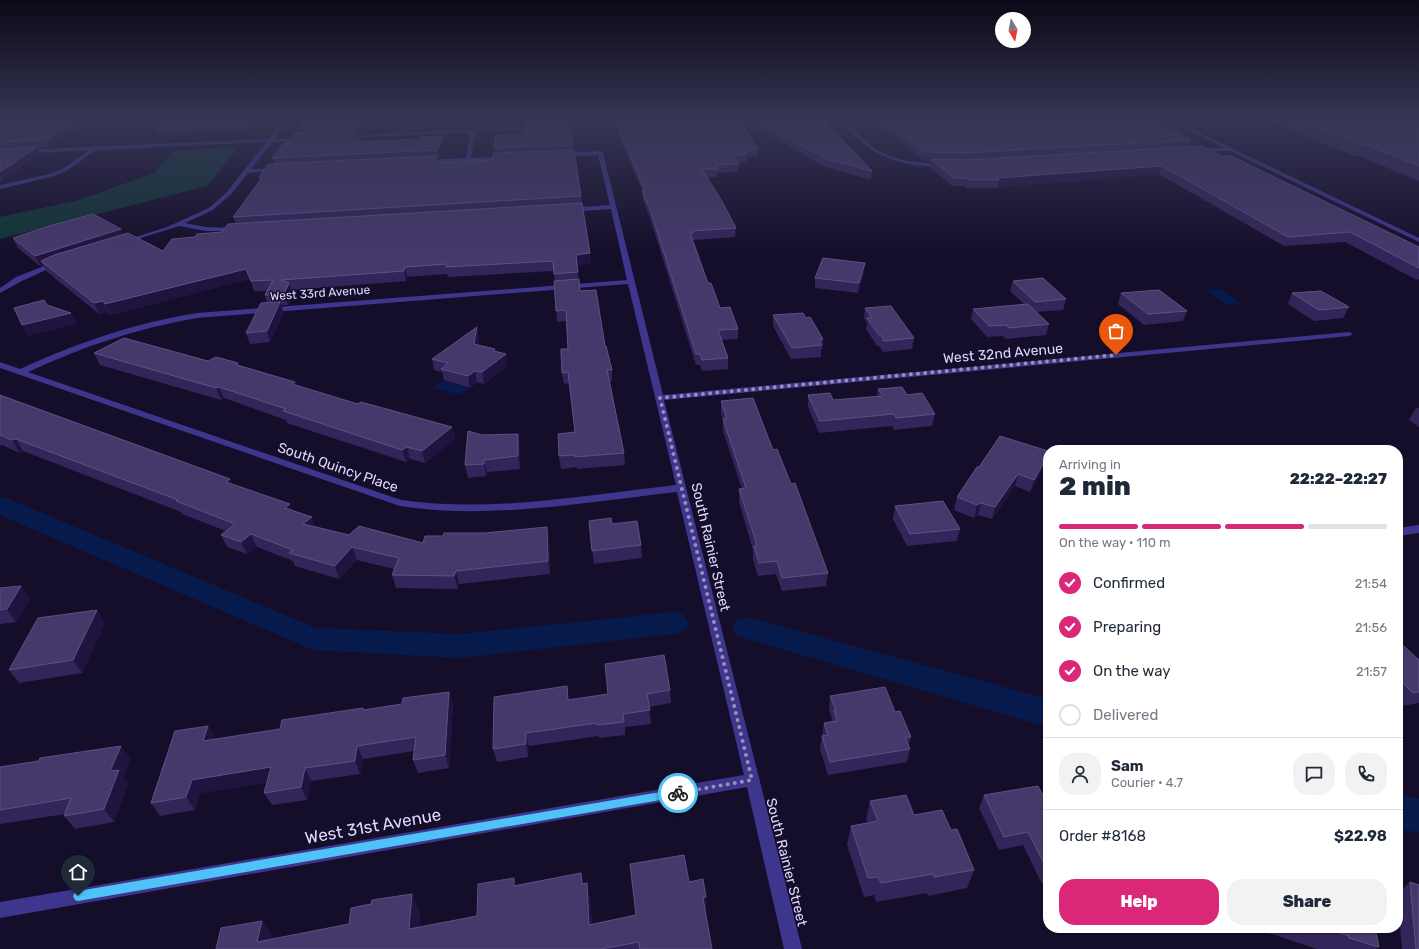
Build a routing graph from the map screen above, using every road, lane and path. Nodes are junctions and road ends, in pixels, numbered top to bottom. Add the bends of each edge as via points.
1 (75, 162) edge
2 (252, 162) edge
3 (602, 162) edge
4 (907, 162) edge
5 (1259, 162) edge
6 (952, 165) edge
7 (285, 169) edge
8 (245, 172) junction
9 (0, 187) edge
10 (613, 207) junction
11 (558, 210) edge
12 (179, 224) junction
13 (241, 230) edge
14 (1419, 240) edge
15 (117, 244) edge
16 (62, 261) edge
17 (631, 282) junction
18 (0, 291) edge
19 (1349, 334) dead end
20 (0, 365) edge
21 (20, 372) junction
22 (660, 398) junction
23 (681, 488) junction
24 (1419, 529) edge
25 (1403, 531) edge
26 (752, 780) junction
27 (0, 910) edge
28 (793, 949) edge

1 - 9 street via 52,175
2 - 8 street
3 - 10 street, South Rainier Street
4 - 6 street
5 - 14 street
7 - 8 street
8 - 12 street via 229,193 212,209
10 - 11 street
10 - 17 street, South Rainier Street
12 - 13 street via 206,229
12 - 15 street
16 - 18 street
17 - 21 street, West 33rd Avenue via 225,312 175,318 94,340
17 - 22 street, South Rainier Street
19 - 22 street, West 32nd Avenue
20 - 21 street, South Quincy Place
21 - 23 street, South Quincy Place via 377,496 426,508 502,508
22 - 23 street, South Rainier Street
23 - 26 street, South Rainier Street
24 - 25 street
26 - 27 street, West 31st Avenue
26 - 28 street, South Rainier Street

